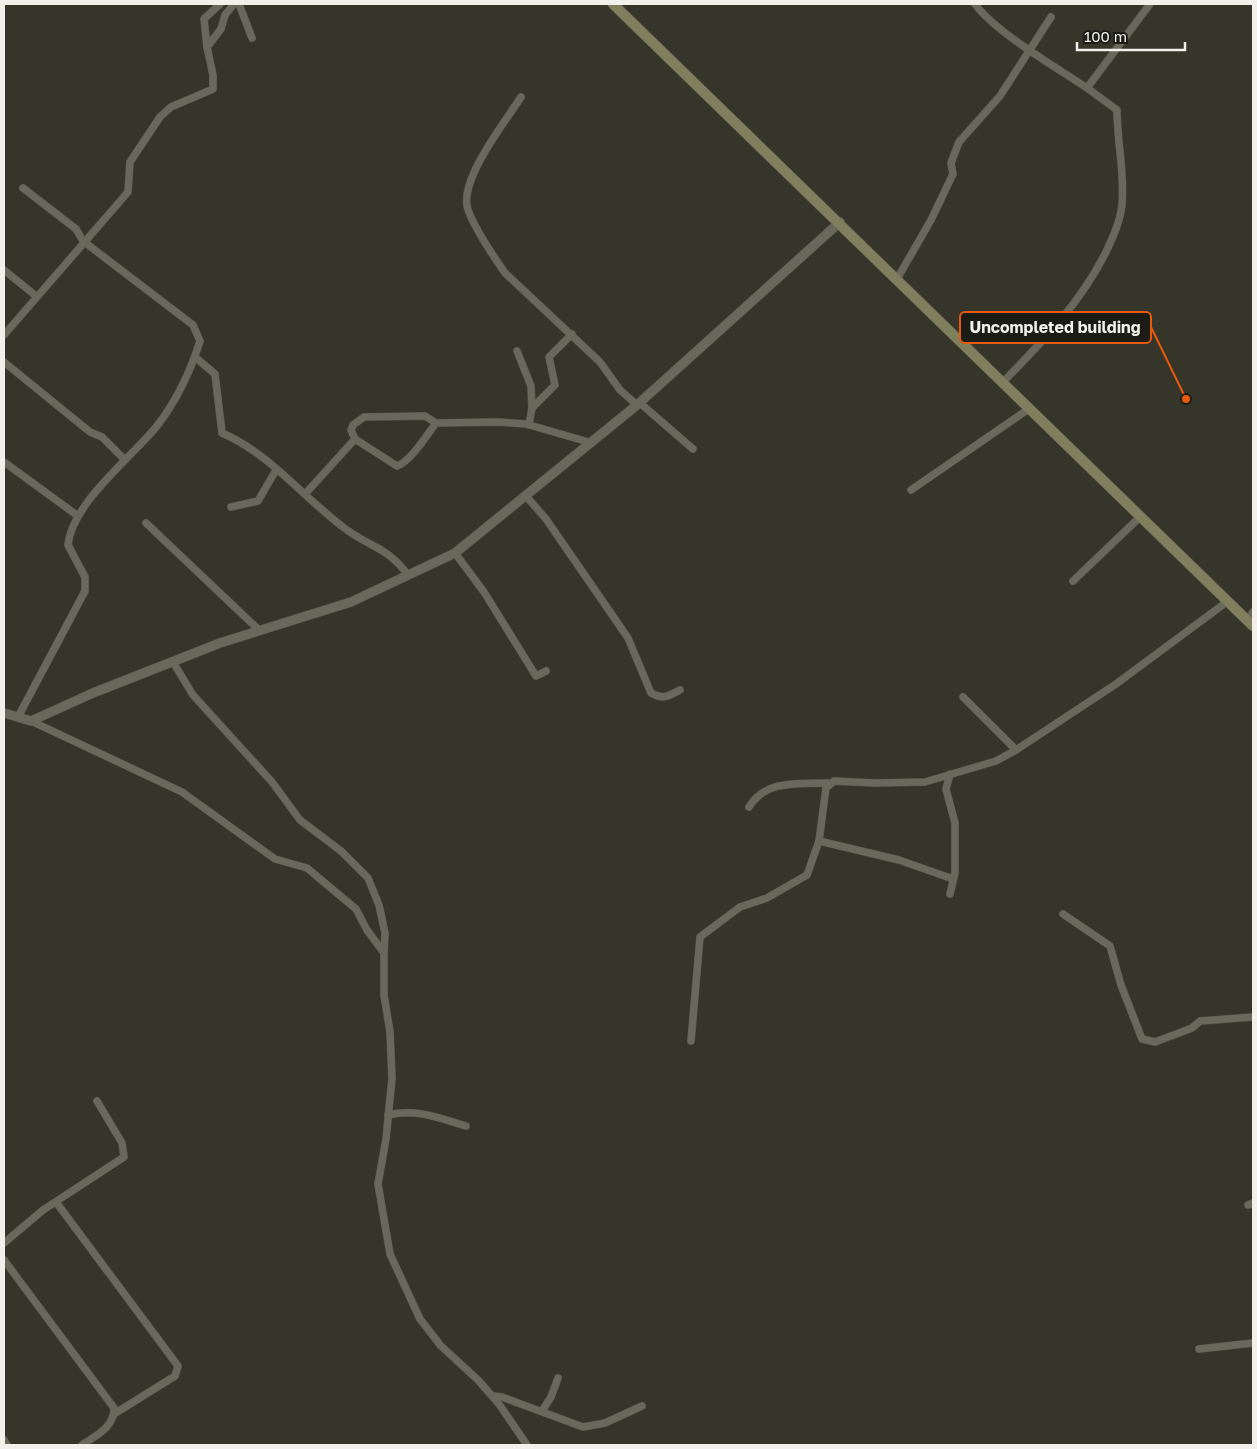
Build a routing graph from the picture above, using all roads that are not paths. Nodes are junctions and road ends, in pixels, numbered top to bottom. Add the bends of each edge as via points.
1 (220, 4) edge
2 (234, 4) edge
3 (239, 4) edge
4 (613, 4) edge
5 (975, 4) edge
6 (1150, 4) edge
7 (1051, 17) dead end
8 (252, 38) dead end
9 (207, 47) junction
10 (1031, 50) junction
11 (1086, 88) junction
12 (521, 97) dead end
13 (23, 188) dead end
14 (840, 222) junction
15 (83, 241) junction
16 (4, 270) edge
17 (897, 279) junction
18 (36, 296) junction
19 (572, 334) junction
20 (4, 335) edge
21 (517, 351) dead end
22 (195, 357) junction
23 (4, 362) edge
24 (1002, 383) junction
25 (639, 403) junction
26 (532, 408) junction
27 (1030, 408) junction
28 (436, 423) junction
29 (529, 425) junction
30 (355, 439) junction
31 (592, 443) junction
32 (693, 449) dead end
33 (124, 459) junction
34 (4, 462) edge
35 (276, 470) junction
36 (911, 490) dead end
37 (306, 493) junction
38 (526, 496) junction
39 (231, 507) dead end
40 (78, 516) junction
41 (1141, 516) junction
42 (146, 523) dead end
43 (455, 553) junction
44 (408, 575) junction
45 (1073, 582) dead end
46 (1228, 601) junction
47 (1251, 619) edge
48 (260, 631) junction
49 (173, 662) junction
50 (546, 671) dead end
51 (680, 690) dead end
52 (963, 697) dead end
53 (4, 714) edge
54 (18, 717) junction
55 (31, 721) junction
56 (1016, 750) junction
57 (950, 774) junction
58 (828, 784) junction
59 (749, 807) dead end
60 (819, 841) junction
61 (953, 879) junction
62 (950, 894) dead end
63 (1063, 914) dead end
64 (384, 953) junction
65 (1253, 1018) edge
66 (691, 1042) dead end
67 (97, 1101) dead end
68 (388, 1115) junction
69 (466, 1126) dead end
70 (56, 1202) junction
71 (4, 1243) edge
72 (4, 1260) edge
73 (1253, 1343) edge
74 (1199, 1349) dead end
75 (558, 1378) dead end
76 (492, 1396) junction
77 (642, 1406) dead end
78 (542, 1411) junction
79 (114, 1414) junction
80 (4, 1440) edge
81 (7, 1445) edge
82 (82, 1445) edge
83 (527, 1445) edge

1 - 9 street via 204,19
2 - 9 street via 224,15 221,29
3 - 8 street
4 - 14 main road
5 - 10 street via 981,13
6 - 11 street
7 - 10 street
9 - 15 street via 213,89 171,107 160,117 130,162 128,192
10 - 11 street
10 - 17 street via 995,103 959,142 951,163 953,174
11 - 24 street via 1117,110 1123,179 1122,206 1116,231 1092,280 1064,319
12 - 19 street via 473,174 467,193 467,207 505,272
13 - 15 street via 76,229
14 - 17 main road
14 - 25 street
15 - 18 street
15 - 22 street via 193,326 200,341
16 - 18 street
17 - 24 main road
18 - 20 street
19 - 25 street via 600,362 620,390
19 - 26 street via 549,357 555,385
21 - 26 street via 531,386
22 - 33 street via 184,387 158,425
22 - 35 street via 215,374 222,433 235,437
23 - 33 street via 90,432 102,438
24 - 27 main road
25 - 31 street
25 - 32 street
26 - 29 street
27 - 36 street
27 - 41 main road
28 - 29 street
28 - 30 street via 425,416 364,417 353,425 351,430
28 - 30 street via 401,465 396,466
29 - 31 street
30 - 37 street
31 - 38 street
33 - 40 street
34 - 40 street
35 - 37 street
35 - 39 street via 258,501
37 - 44 street via 347,530 391,555
38 - 43 street
38 - 51 street via 546,519 628,638 651,693 658,698 666,698
40 - 54 street via 68,545 85,577 85,592
41 - 45 street
41 - 46 main road
42 - 48 street
43 - 44 street
43 - 50 street via 484,592 536,676
44 - 48 street via 350,602
46 - 47 main road
46 - 56 street via 1116,684
48 - 49 street
49 - 55 street
49 - 64 street via 193,695 272,782 300,820 341,851 368,878 379,905 385,933
52 - 56 street
53 - 54 street
54 - 55 street
55 - 64 street via 182,792 275,859 307,868 356,909
56 - 57 street via 986,765
57 - 58 street via 926,782 875,784 834,781
57 - 61 street via 946,789 955,823
58 - 59 street via 771,787 756,796
58 - 60 street
60 - 61 street via 899,860
60 - 66 street via 807,875 767,898 740,907 700,937
61 - 62 street
63 - 65 street via 1110,946 1120,985 1142,1040 1156,1042 1192,1028 1200,1021
64 - 68 street via 384,994 392,1078
67 - 70 street via 122,1143 124,1157
68 - 69 street via 417,1111
68 - 76 street via 378,1184 390,1254 420,1319 441,1346
70 - 71 street
70 - 79 street via 178,1366 175,1376
72 - 79 street via 114,1408
73 - 74 street
75 - 78 street
76 - 78 street
76 - 83 street
77 - 78 street via 605,1422 583,1426
79 - 82 street via 100,1434
80 - 81 street

